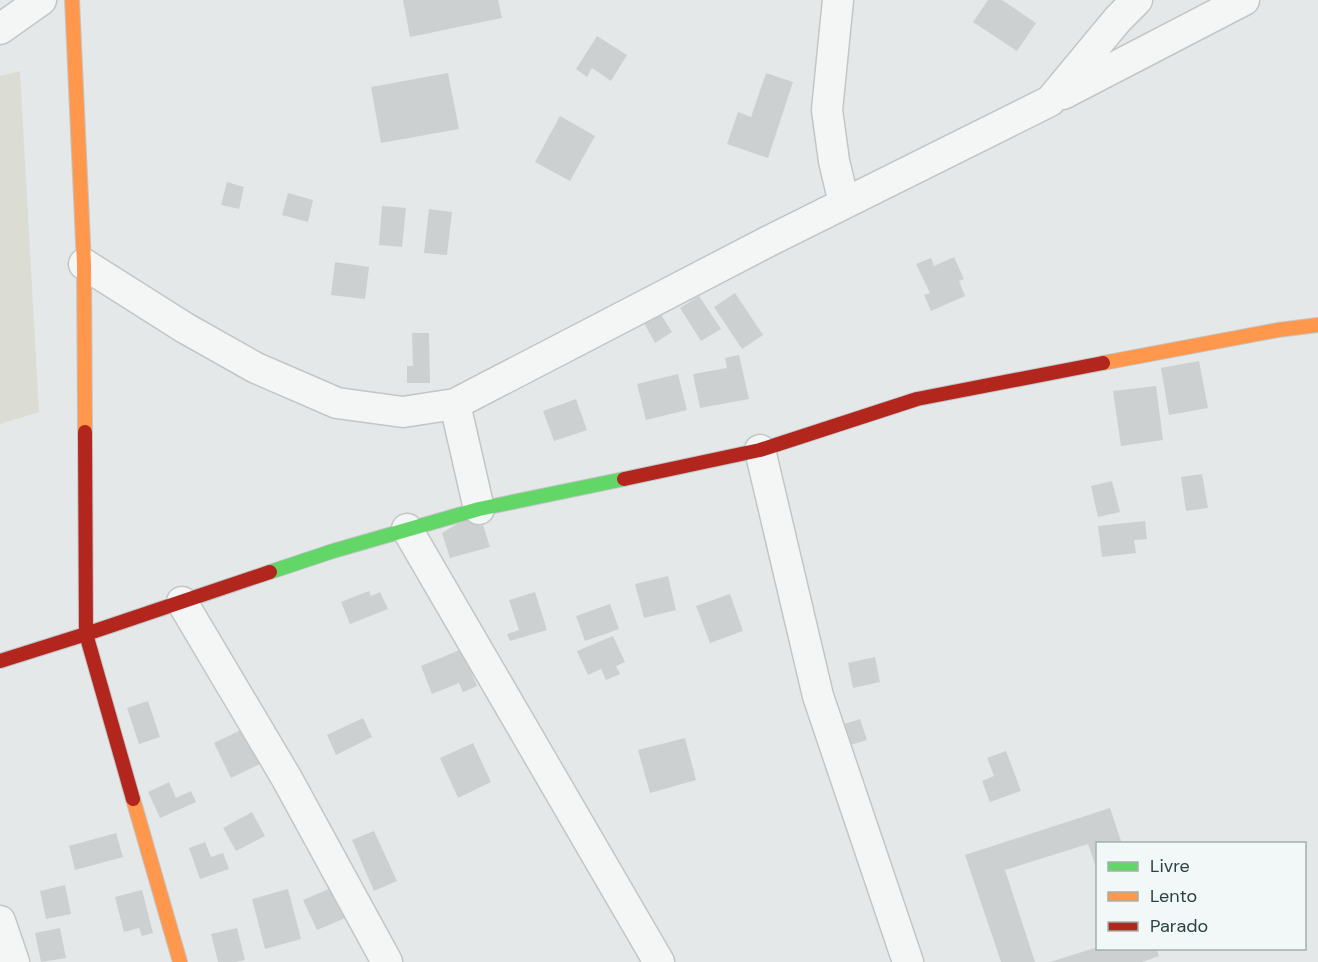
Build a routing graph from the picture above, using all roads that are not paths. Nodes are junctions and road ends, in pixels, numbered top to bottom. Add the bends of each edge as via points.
1 (41, 0) edge
2 (72, 0) edge
3 (838, 0) edge
4 (1137, 0) edge
5 (1244, 0) edge
6 (0, 29) edge
7 (1050, 101) junction
8 (844, 203) junction
9 (84, 264) junction
10 (1318, 325) edge
11 (455, 404) junction
12 (760, 450) junction
13 (479, 509) junction
14 (407, 530) junction
15 (182, 602) junction
16 (86, 634) junction
17 (0, 661) edge
18 (0, 921) edge
19 (14, 962) edge
20 (180, 962) edge
21 (387, 962) edge
22 (659, 962) edge
23 (908, 962) edge

1 - 6 street
2 - 9 street
3 - 8 street via 827,110
4 - 7 street
5 - 7 street
7 - 8 street
8 - 11 street
9 - 11 street via 256,368 337,403 403,412
9 - 16 street
10 - 12 street via 917,399
11 - 13 street
12 - 13 street
12 - 23 street via 818,696
13 - 14 street
14 - 15 street via 333,550
14 - 22 street
15 - 16 street
15 - 21 street via 286,777
16 - 17 street
16 - 20 street
18 - 19 street

